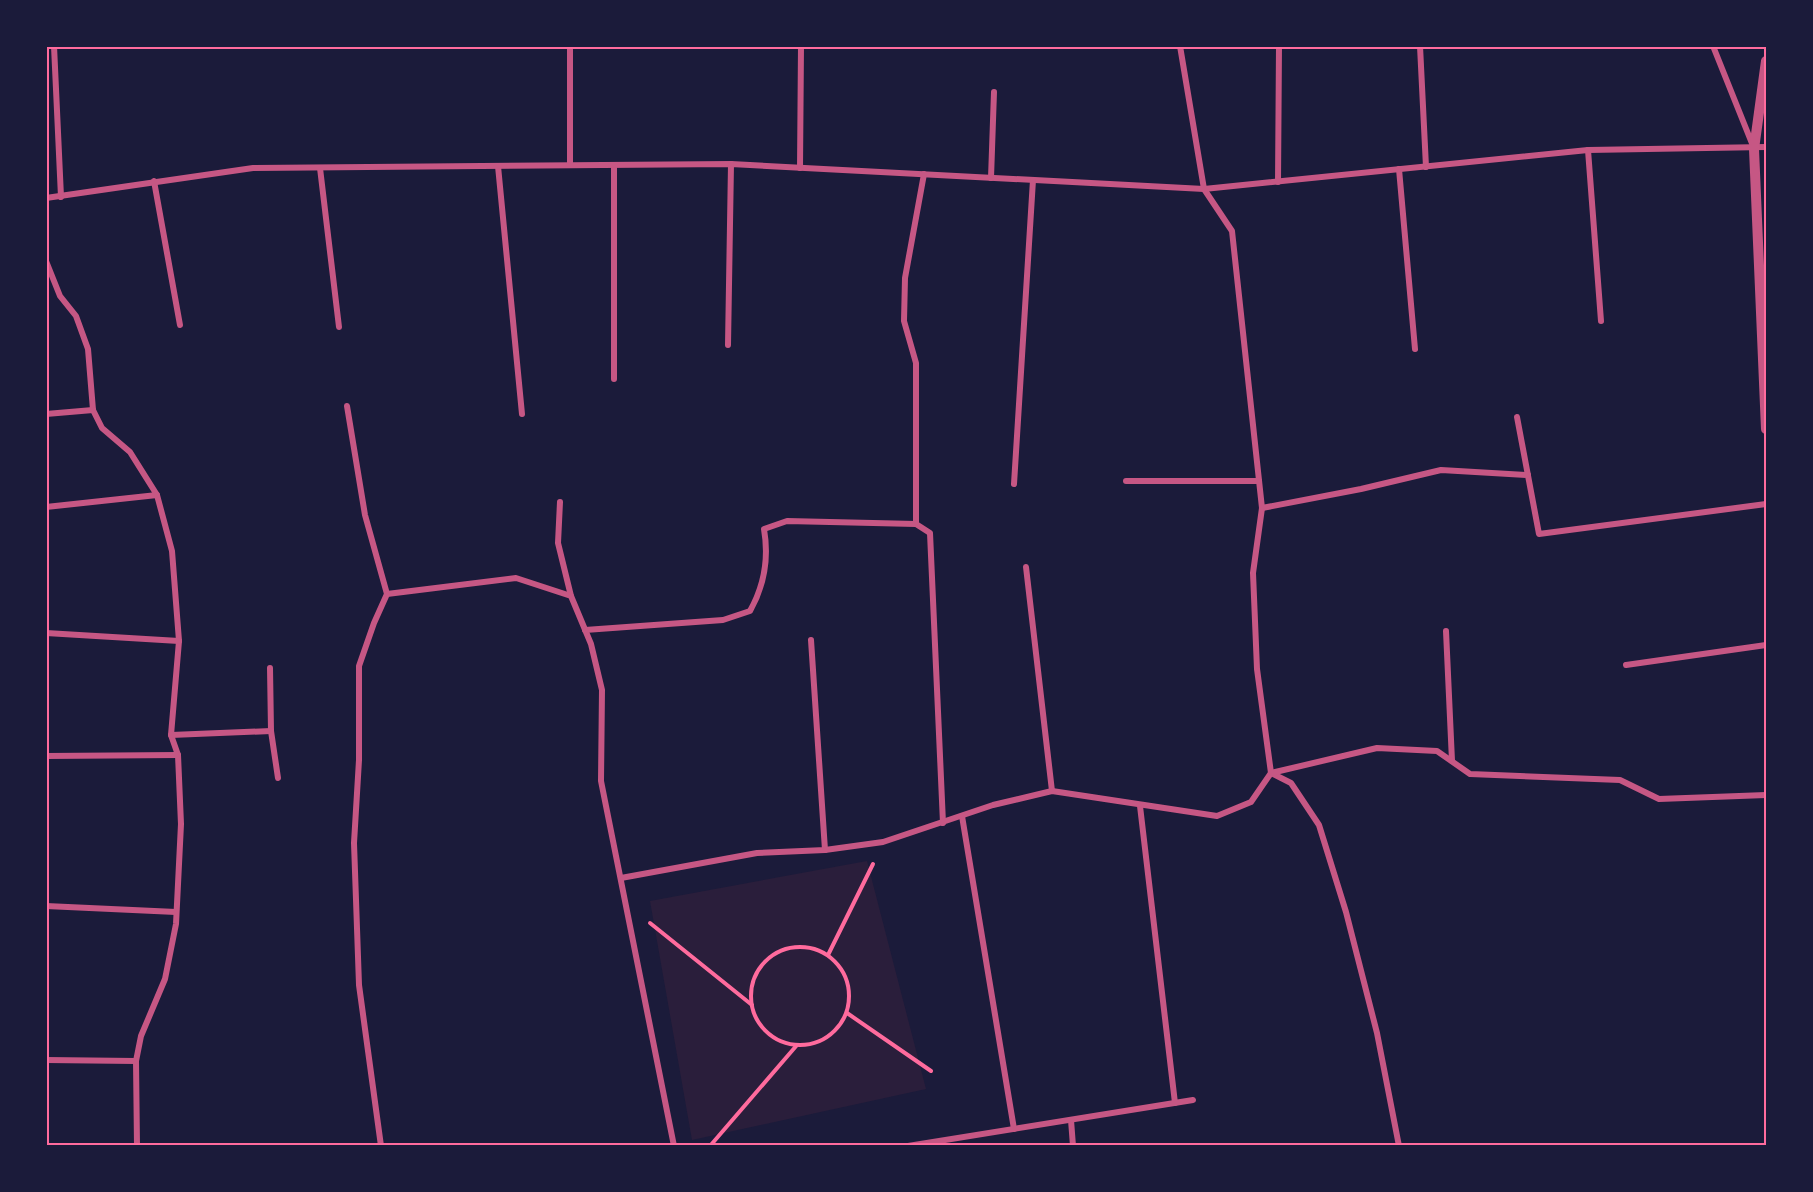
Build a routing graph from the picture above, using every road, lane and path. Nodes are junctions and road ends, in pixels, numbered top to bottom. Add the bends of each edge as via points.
1 (54, 46) edge
2 (570, 46) edge
3 (801, 46) edge
4 (1180, 46) edge
5 (1280, 46) edge
6 (1420, 46) edge
7 (1713, 46) edge
8 (1767, 61) edge
9 (994, 92) dead end
10 (1767, 147) edge
11 (1754, 149) junction
12 (1588, 150) junction
13 (731, 164) junction
14 (570, 165) junction
15 (614, 165) junction
16 (498, 166) junction
17 (1426, 167) junction
18 (320, 168) junction
19 (800, 168) junction
20 (1399, 169) junction
21 (924, 174) junction
22 (991, 178) junction
23 (1034, 180) junction
24 (153, 182) junction
25 (1278, 182) junction
26 (1204, 189) junction
27 (61, 196) junction
28 (46, 198) edge
29 (46, 261) edge
30 (1601, 321) dead end
31 (180, 325) dead end
32 (339, 327) dead end
33 (728, 345) dead end
34 (1415, 349) dead end
35 (1766, 368) edge
36 (614, 380) dead end
37 (346, 406) dead end
38 (93, 410) junction
39 (46, 414) edge
40 (522, 414) dead end
41 (1517, 417) dead end
42 (1767, 429) edge
43 (1528, 475) junction
44 (1126, 481) dead end
45 (1259, 481) junction
46 (1014, 484) dead end
47 (157, 495) junction
48 (560, 502) dead end
49 (1767, 504) edge
50 (46, 507) edge
51 (1262, 508) junction
52 (916, 524) junction
53 (1026, 567) dead end
54 (387, 594) junction
55 (571, 596) junction
56 (585, 630) junction
57 (1446, 631) dead end
58 (46, 633) edge
59 (811, 640) dead end
60 (179, 641) junction
61 (1767, 645) edge
62 (1626, 665) dead end
63 (270, 668) dead end
64 (271, 731) junction
65 (171, 735) junction
66 (178, 755) junction
67 (46, 756) edge
68 (1452, 760) junction
69 (1270, 773) junction
70 (278, 778) dead end
71 (1052, 791) junction
72 (1767, 795) edge
73 (1140, 806) junction
74 (962, 816) junction
75 (943, 823) junction
76 (883, 842) junction
77 (825, 850) junction
78 (621, 878) junction
79 (627, 904) junction
80 (46, 906) edge
81 (177, 912) junction
82 (828, 955) junction
83 (752, 1005) junction
84 (847, 1013) junction
85 (797, 1045) junction
86 (46, 1060) edge
87 (136, 1061) junction
88 (931, 1071) dead end
89 (1193, 1100) dead end
90 (1175, 1103) junction
91 (1071, 1120) junction
92 (1014, 1129) junction
93 (137, 1146) edge
94 (381, 1146) edge
95 (674, 1146) edge
96 (710, 1146) edge
97 (908, 1146) edge
98 (1073, 1146) edge
99 (1399, 1146) edge

1 - 27 street
2 - 14 street
3 - 19 street
4 - 26 street
5 - 25 street
6 - 17 street
7 - 11 street
8 - 11 street
9 - 22 street
10 - 11 street
11 - 12 street
11 - 35 street
12 - 17 street
12 - 30 street
13 - 15 street
13 - 19 street
13 - 33 street
14 - 15 street
14 - 16 street
15 - 36 street
16 - 18 street
16 - 40 street
17 - 20 street
18 - 24 street via 253,168
18 - 32 street
19 - 21 street
20 - 25 street
20 - 34 street
21 - 22 street
21 - 52 street via 905,278 904,321 916,363
22 - 23 street
23 - 26 street
23 - 46 street
24 - 27 street
24 - 31 street
25 - 26 street
26 - 45 street via 1232,231
27 - 28 street
29 - 38 street via 60,296 76,316 88,349
35 - 42 street
37 - 54 street via 365,515
38 - 39 street
38 - 47 street via 102,428 130,452
41 - 43 street
43 - 49 street via 1539,534
43 - 51 street via 1441,470
44 - 45 street
45 - 51 street
47 - 50 street
47 - 60 street via 172,551
48 - 55 street via 558,543
51 - 69 street via 1253,573 1257,669
52 - 56 street via 787,521 764,529 768,549 760,593 750,611 723,620
52 - 75 street via 930,533
53 - 71 street
54 - 55 street via 516,578
54 - 94 street via 359,666 354,843 359,985
55 - 56 street
56 - 78 street via 602,690 601,781
57 - 68 street
58 - 60 street
59 - 77 street
60 - 65 street
61 - 62 street
63 - 64 street
64 - 65 street
64 - 70 street
65 - 66 street
66 - 67 street
66 - 81 street via 181,824
68 - 69 street via 1437,751 1377,748
68 - 72 street via 1470,774 1620,780 1659,800
69 - 73 street via 1251,802 1217,816
69 - 99 street via 1291,783 1319,825 1377,1033
71 - 73 street
71 - 74 street
73 - 90 street
74 - 75 street
74 - 92 street
75 - 76 street
76 - 77 street
76 - 82 path
77 - 78 street via 757,853
78 - 79 street
79 - 83 path
79 - 95 street
80 - 81 street
81 - 87 street via 165,979 141,1036
82 - 83 path via 797,947 767,960 757,973
82 - 84 path via 848,982
83 - 85 path via 768,1033 781,1042
84 - 85 path via 827,1038
84 - 88 path
85 - 96 path
86 - 87 street
87 - 93 street
89 - 90 street
90 - 91 street
91 - 92 street
91 - 98 street
92 - 97 street

